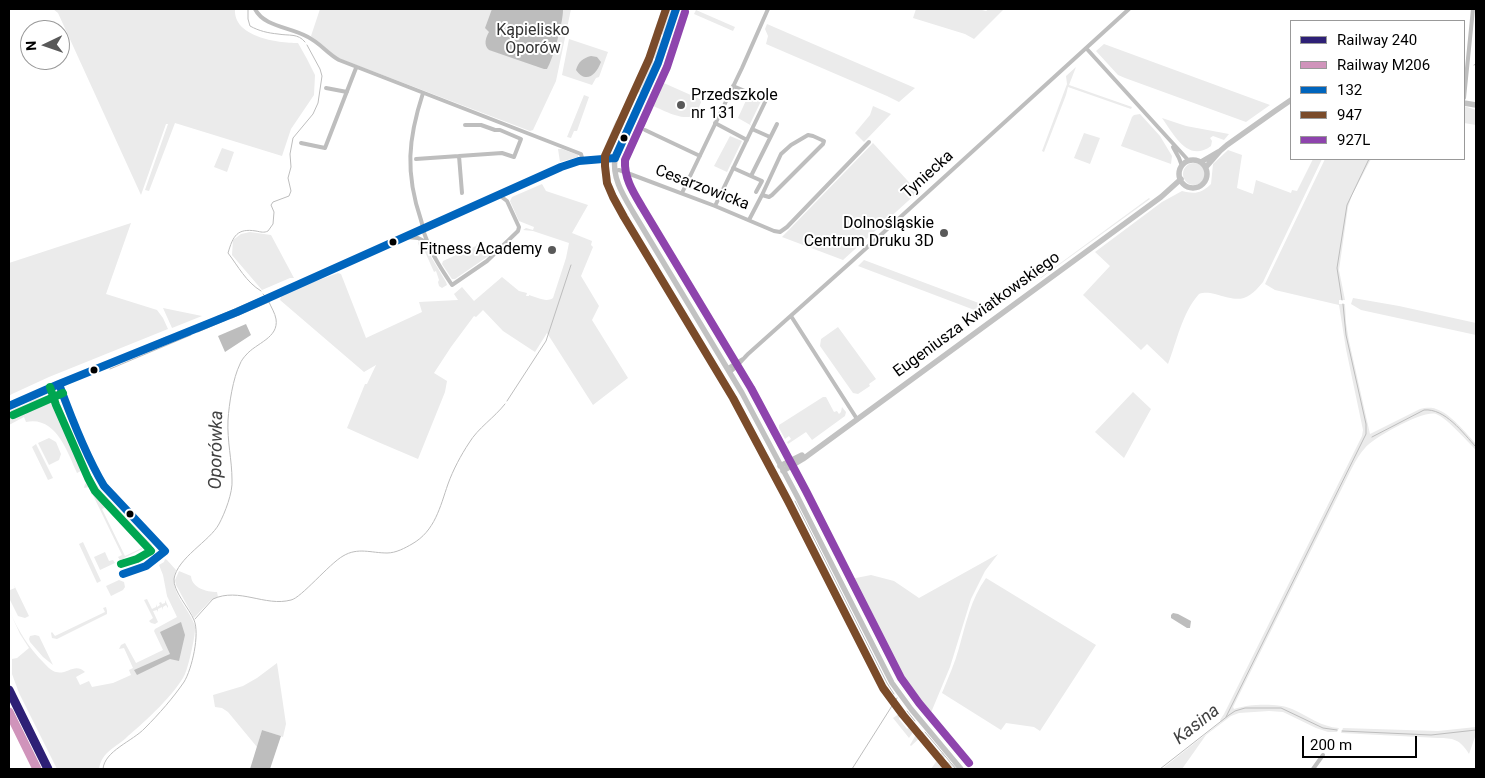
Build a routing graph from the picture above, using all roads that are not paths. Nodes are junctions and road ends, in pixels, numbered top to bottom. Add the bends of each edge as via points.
1 (255, 9) edge
2 (676, 9) edge
3 (768, 9) edge
4 (1129, 9) edge
5 (1472, 9) edge
6 (1086, 48) junction
7 (356, 68) junction
8 (733, 86) junction
9 (1465, 87) edge
10 (326, 88) dead end
11 (347, 92) junction
12 (423, 93) junction
13 (1290, 101) edge
14 (716, 123) junction
15 (776, 124) dead end
16 (465, 125) dead end
17 (752, 129) junction
18 (645, 130) dead end
19 (1166, 136) junction
20 (770, 137) junction
21 (747, 140) junction
22 (869, 142) dead end
23 (302, 143) dead end
24 (1220, 151) junction
25 (459, 156) junction
26 (700, 156) junction
27 (615, 158) junction
28 (416, 159) dead end
29 (1188, 160) junction
30 (582, 161) junction
31 (1201, 162) junction
32 (1182, 166) junction
33 (614, 168) junction
34 (733, 168) junction
35 (1206, 168) junction
36 (751, 176) junction
37 (1180, 179) junction
38 (454, 180) dead end
39 (461, 180) junction
40 (1185, 185) junction
41 (454, 189) dead end
42 (509, 190) junction
43 (756, 192) dead end
44 (682, 193) junction
45 (499, 195) junction
46 (762, 195) junction
47 (1161, 197) junction
48 (507, 202) junction
49 (715, 206) junction
50 (750, 220) junction
51 (423, 229) junction
52 (404, 237) junction
53 (428, 243) junction
54 (791, 316) junction
55 (729, 370) junction
56 (59, 384) junction
57 (9, 406) edge
58 (857, 419) junction
59 (781, 468) junction
60 (165, 551) dead end
61 (1323, 755) dead end
62 (961, 769) edge
63 (1313, 769) edge

1 - 7 street via 269,23 308,37 336,59
2 - 27 main road via 658,63
3 - 8 street
4 - 6 street, Tyniecka
5 - 9 street
6 - 19 street
6 - 54 street, Tyniecka
7 - 11 street
7 - 12 street
8 - 14 street
8 - 17 street via 766,100
10 - 11 street
11 - 23 street via 325,148
12 - 30 street via 581,154
12 - 51 street via 410,159 413,194
13 - 24 main road
14 - 21 street
14 - 26 street
15 - 20 street
16 - 25 street via 481,125 521,139 514,157 502,153
17 - 20 street
17 - 21 street
18 - 26 street
19 - 29 street
19 - 32 street
20 - 36 street
21 - 34 street
22 - 50 street, Cesarzowicka via 788,227 780,232 774,231
24 - 31 main road
24 - 35 main road
25 - 28 street
25 - 39 street
26 - 44 street
27 - 30 street
27 - 33 main road
29 - 31 main road
29 - 32 main road
30 - 42 street
31 - 35 main road
32 - 37 main road
33 - 44 street, Cesarzowicka
33 - 55 main road via 621,192
34 - 36 street
34 - 49 street
35 - 40 main road via 1207,178 1202,184 1192,188
36 - 43 street via 762,181
37 - 40 main road
37 - 47 main road, Eugeniusza Kwiatkowskiego
38 - 39 street
39 - 41 street via 462,191
40 - 47 main road, Eugeniusza Kwiatkowskiego
42 - 45 street
42 - 48 street
44 - 49 street, Cesarzowicka
45 - 48 street
45 - 51 street
46 - 46 street via 772,195 824,141 808,135 791,144 781,154
46 - 50 street
47 - 58 main road, Eugeniusza Kwiatkowskiego
48 - 53 street via 518,231 488,261 452,285
49 - 50 street, Cesarzowicka
51 - 52 street
51 - 53 street
52 - 53 street
52 - 56 street via 216,321
54 - 55 street, Tyniecka via 740,364
54 - 58 street
55 - 59 main road
56 - 57 street
56 - 60 street via 104,486
58 - 59 main road, Eugeniusza Kwiatkowskiego via 809,453
59 - 62 main road via 892,683
61 - 63 street

